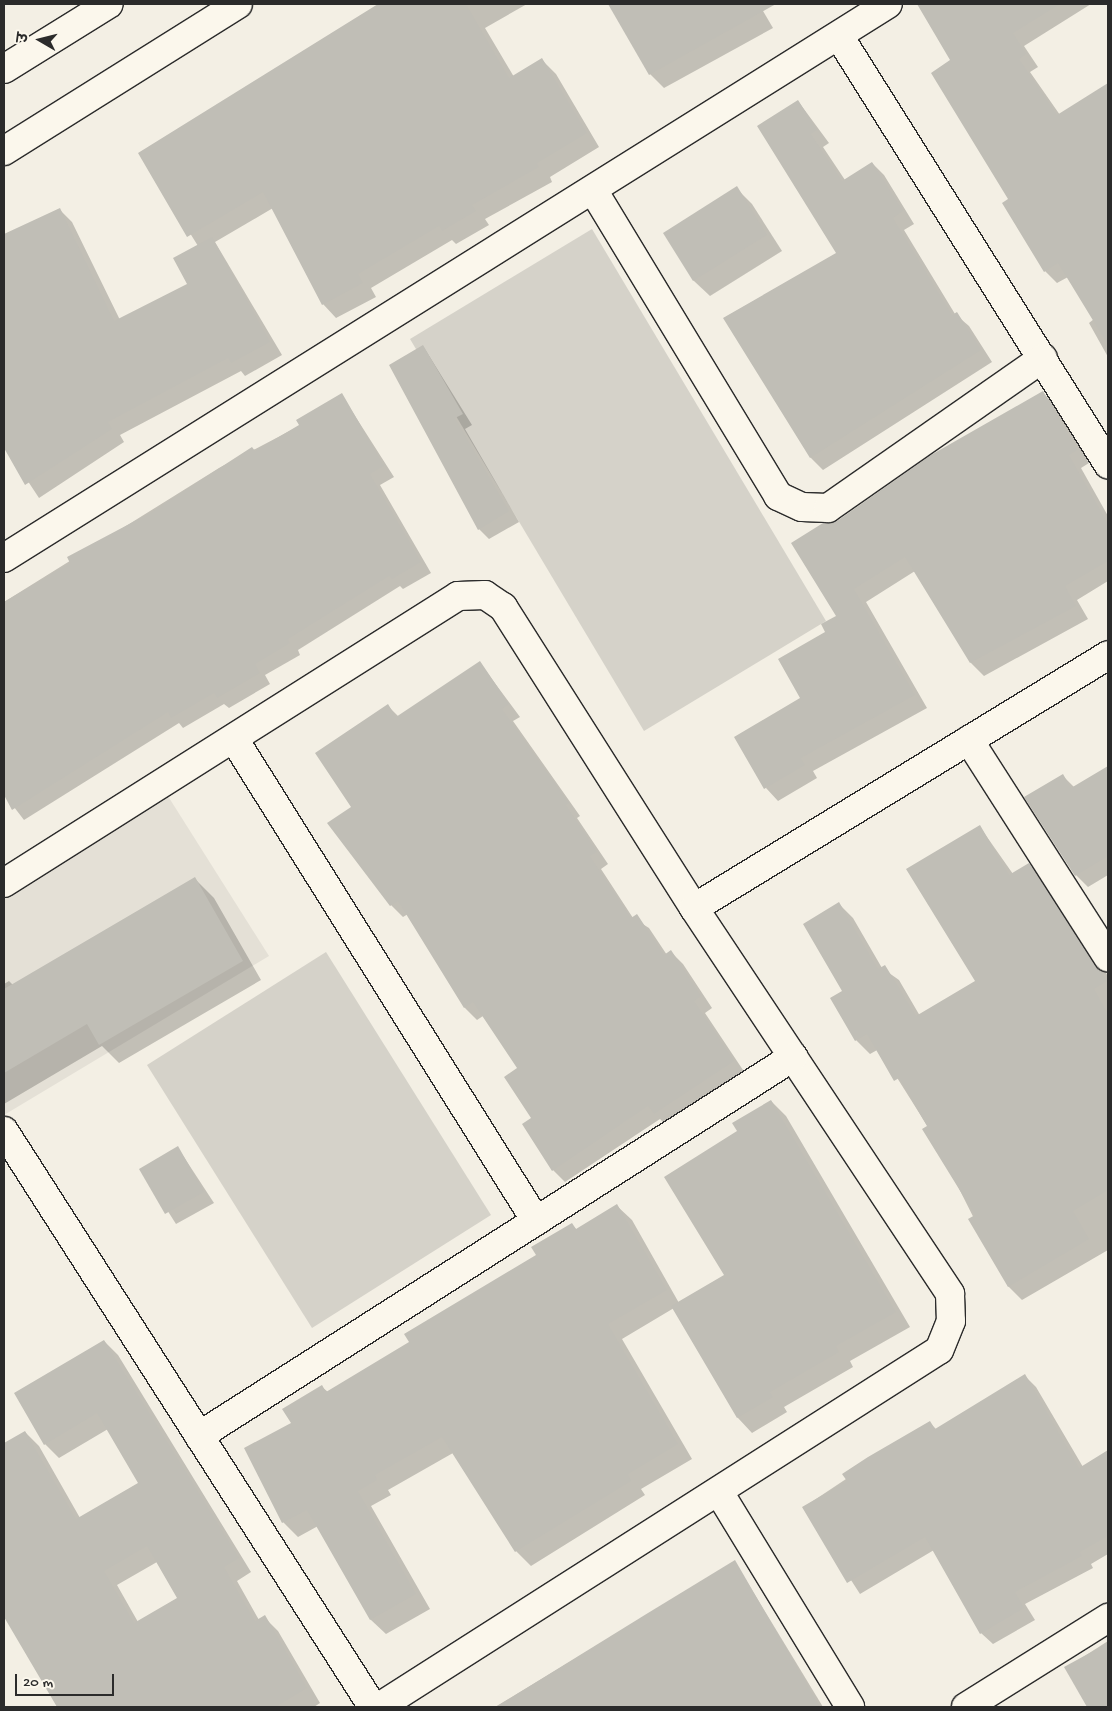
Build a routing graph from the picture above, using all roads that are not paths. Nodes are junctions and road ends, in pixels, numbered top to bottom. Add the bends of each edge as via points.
1 (109, 4) edge
2 (238, 4) edge
3 (888, 4) edge
4 (839, 36) junction
5 (4, 70) edge
6 (4, 151) edge
7 (593, 190) junction
8 (1043, 358) junction
9 (1108, 464) edge
10 (4, 558) edge
11 (1108, 655) edge
12 (234, 739) junction
13 (969, 740) junction
14 (4, 882) edge
15 (694, 908) junction
16 (1108, 957) edge
17 (793, 1057) junction
18 (4, 1131) edge
19 (536, 1221) junction
20 (200, 1436) junction
21 (718, 1492) junction
22 (1108, 1618) edge
23 (373, 1707) edge
24 (379, 1707) edge
25 (850, 1707) edge
26 (966, 1707) edge

1 - 5 street
2 - 6 street
3 - 4 street
4 - 7 street
4 - 8 street
7 - 8 street via 778,496 802,507 828,508
7 - 10 street
8 - 9 street
11 - 13 street
12 - 14 street
12 - 15 street via 458,596 485,595 503,607
12 - 19 street
13 - 15 street
13 - 16 street
15 - 17 street
17 - 19 street
17 - 21 street via 950,1294 952,1321 938,1350
18 - 20 street
19 - 20 street
20 - 23 street
21 - 24 street
21 - 25 street
22 - 26 street

